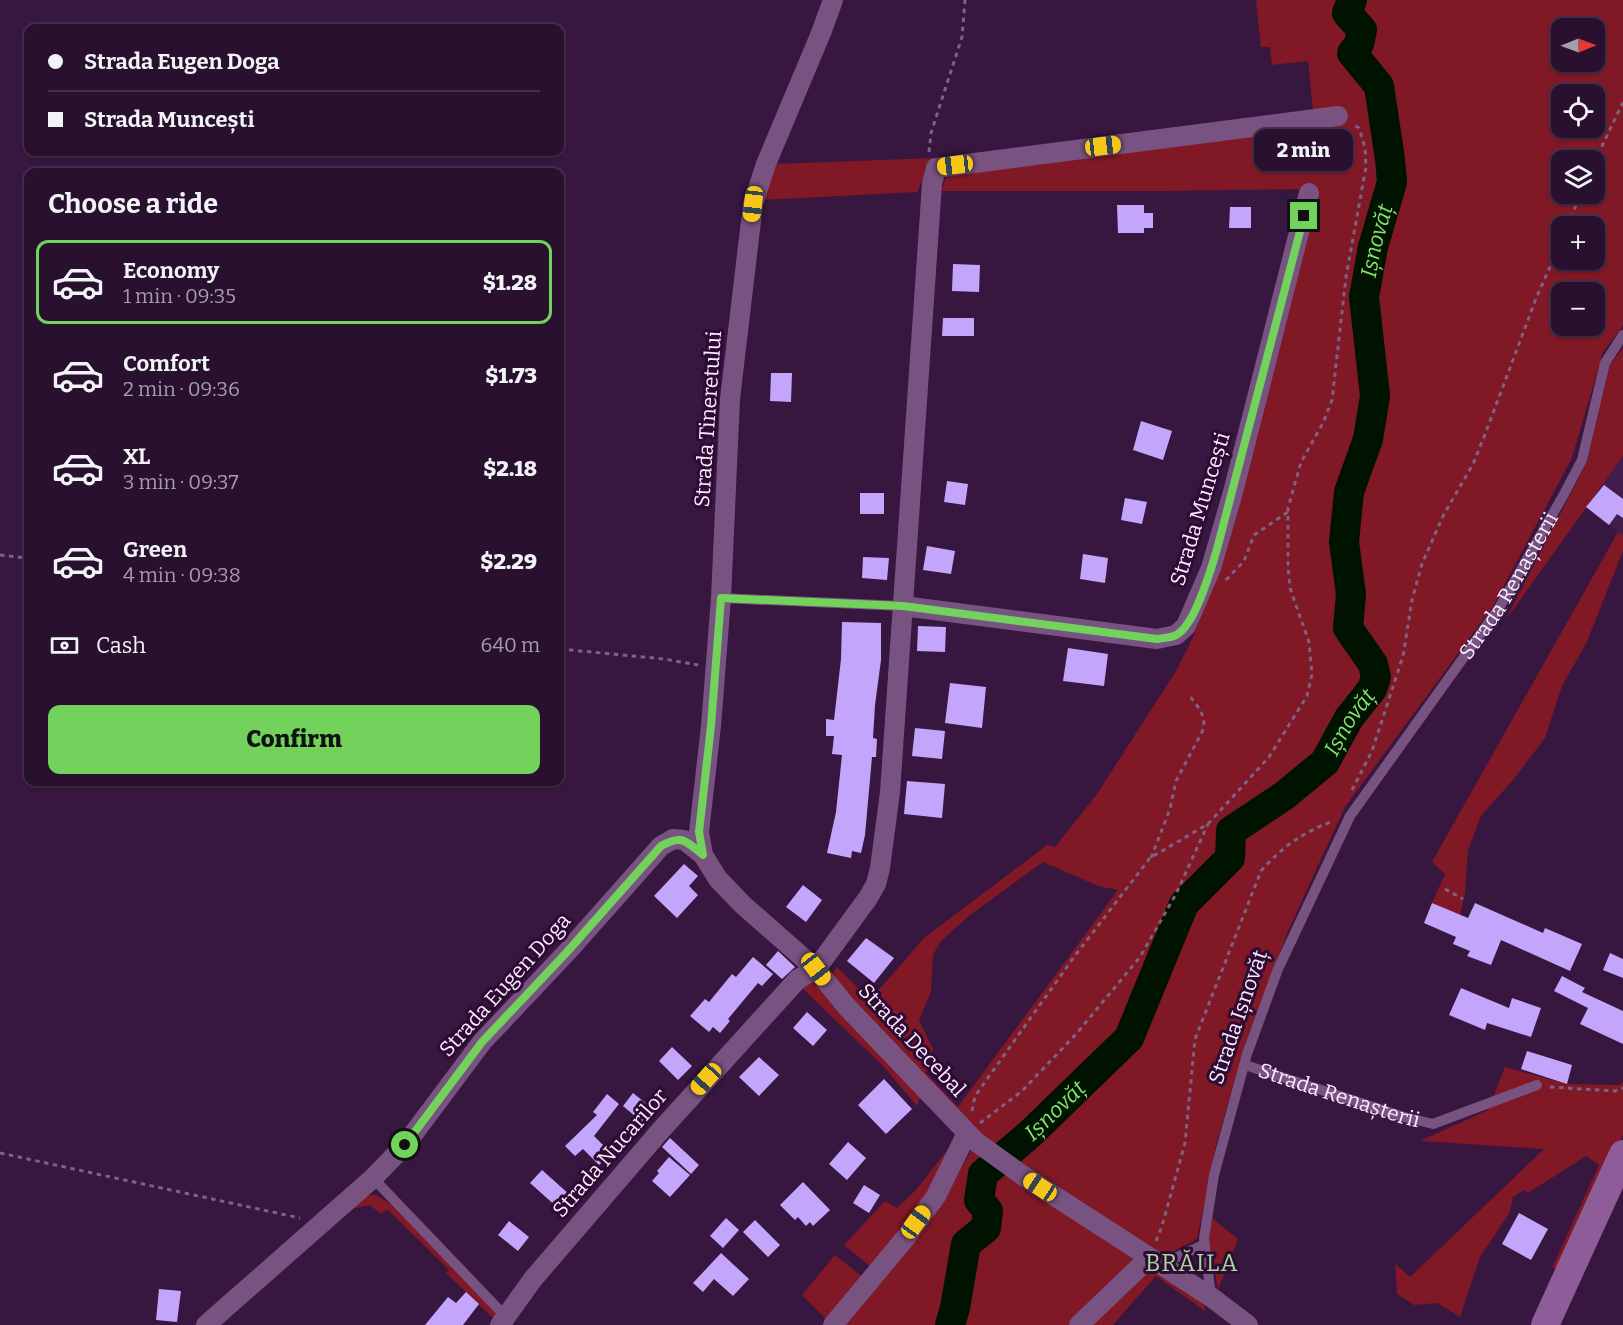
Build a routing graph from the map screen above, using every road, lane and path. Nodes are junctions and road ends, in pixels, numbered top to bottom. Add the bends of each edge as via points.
1 (833, 0) edge
2 (965, 0) edge
3 (1623, 102) edge
4 (1338, 116) dead end
5 (1359, 128) dead end
6 (931, 133) dead end
7 (1600, 150) edge
8 (1310, 193) dead end
9 (1551, 265) edge
10 (1623, 335) edge
11 (1288, 512) junction
12 (0, 555) edge
13 (24, 558) edge
14 (721, 598) junction
15 (1198, 600) junction
16 (903, 606) junction
17 (564, 649) edge
18 (715, 668) junction
19 (1189, 695) dead end
20 (1350, 816) junction
21 (1208, 824) junction
22 (703, 855) junction
23 (1150, 858) junction
24 (1446, 890) dead end
25 (1463, 899) dead end
26 (816, 969) junction
27 (1245, 1065) junction
28 (1537, 1085) joint
29 (1623, 1088) edge
30 (971, 1137) junction
31 (0, 1153) edge
32 (1623, 1154) edge
33 (373, 1178) junction
34 (323, 1223) junction
35 (1204, 1244) junction
36 (1154, 1262) junction
37 (1211, 1297) junction
38 (507, 1322) edge
39 (206, 1325) edge
40 (833, 1325) edge
41 (1079, 1325) edge
42 (1248, 1325) edge
43 (1545, 1325) edge

1 - 14 street, Strada Tineretului via 753,204 730,399
2 - 6 path via 962,37
3 - 7 path
4 - 16 street via 936,168
5 - 11 path via 1366,167 1346,277 1332,400 1301,462
8 - 15 street, Strada Muncești via 1233,492
9 - 20 path via 1473,464 1443,516 1422,564 1403,656 1372,751 1352,787
10 - 20 lane, Strada Renașterii via 1605,363 1582,460 1557,506 1499,608
11 - 15 path via 1254,535 1244,561 1219,590
11 - 21 path via 1290,588 1309,642 1312,674 1307,696 1269,757
12 - 13 path
14 - 16 lane
14 - 18 street, Strada Tineretului
15 - 16 street, Strada Muncești via 1186,626 1176,635 1157,639
16 - 26 street via 890,792 880,868 868,898
17 - 18 path
18 - 22 street, Strada Tineretului via 699,832
19 - 23 path via 1201,711 1202,732 1176,781 1166,822
20 - 27 lane, Strada Ișnovăț via 1278,969
20 - 36 path via 1309,830 1280,849 1261,871 1195,1039 1185,1143
21 - 23 path
21 - 30 path via 1176,894 1140,957 1077,1033
22 - 26 street, Strada Eugen Doga via 718,879 743,905
22 - 33 street, Strada Eugen Doga via 684,840 673,839 661,846 482,1042 405,1145
23 - 30 path via 975,1096
24 - 25 path
26 - 30 street, Strada Decebal
26 - 38 street, Strada Nucarilor via 798,979 661,1130 533,1279 515,1302
27 - 28 lane, Strada Renașterii via 1433,1124
27 - 35 lane, Strada Ișnovăț via 1214,1175
28 - 29 path via 1594,1090
30 - 36 street, Strada Decebal
30 - 40 street via 907,1236
31 - 34 path
32 - 43 main road
33 - 34 street, Strada Eugen Doga
33 - 38 lane
34 - 39 street, Strada Eugen Doga
35 - 36 lane
35 - 37 lane, Strada Ișnovăț
36 - 37 street
36 - 41 street
37 - 42 street

